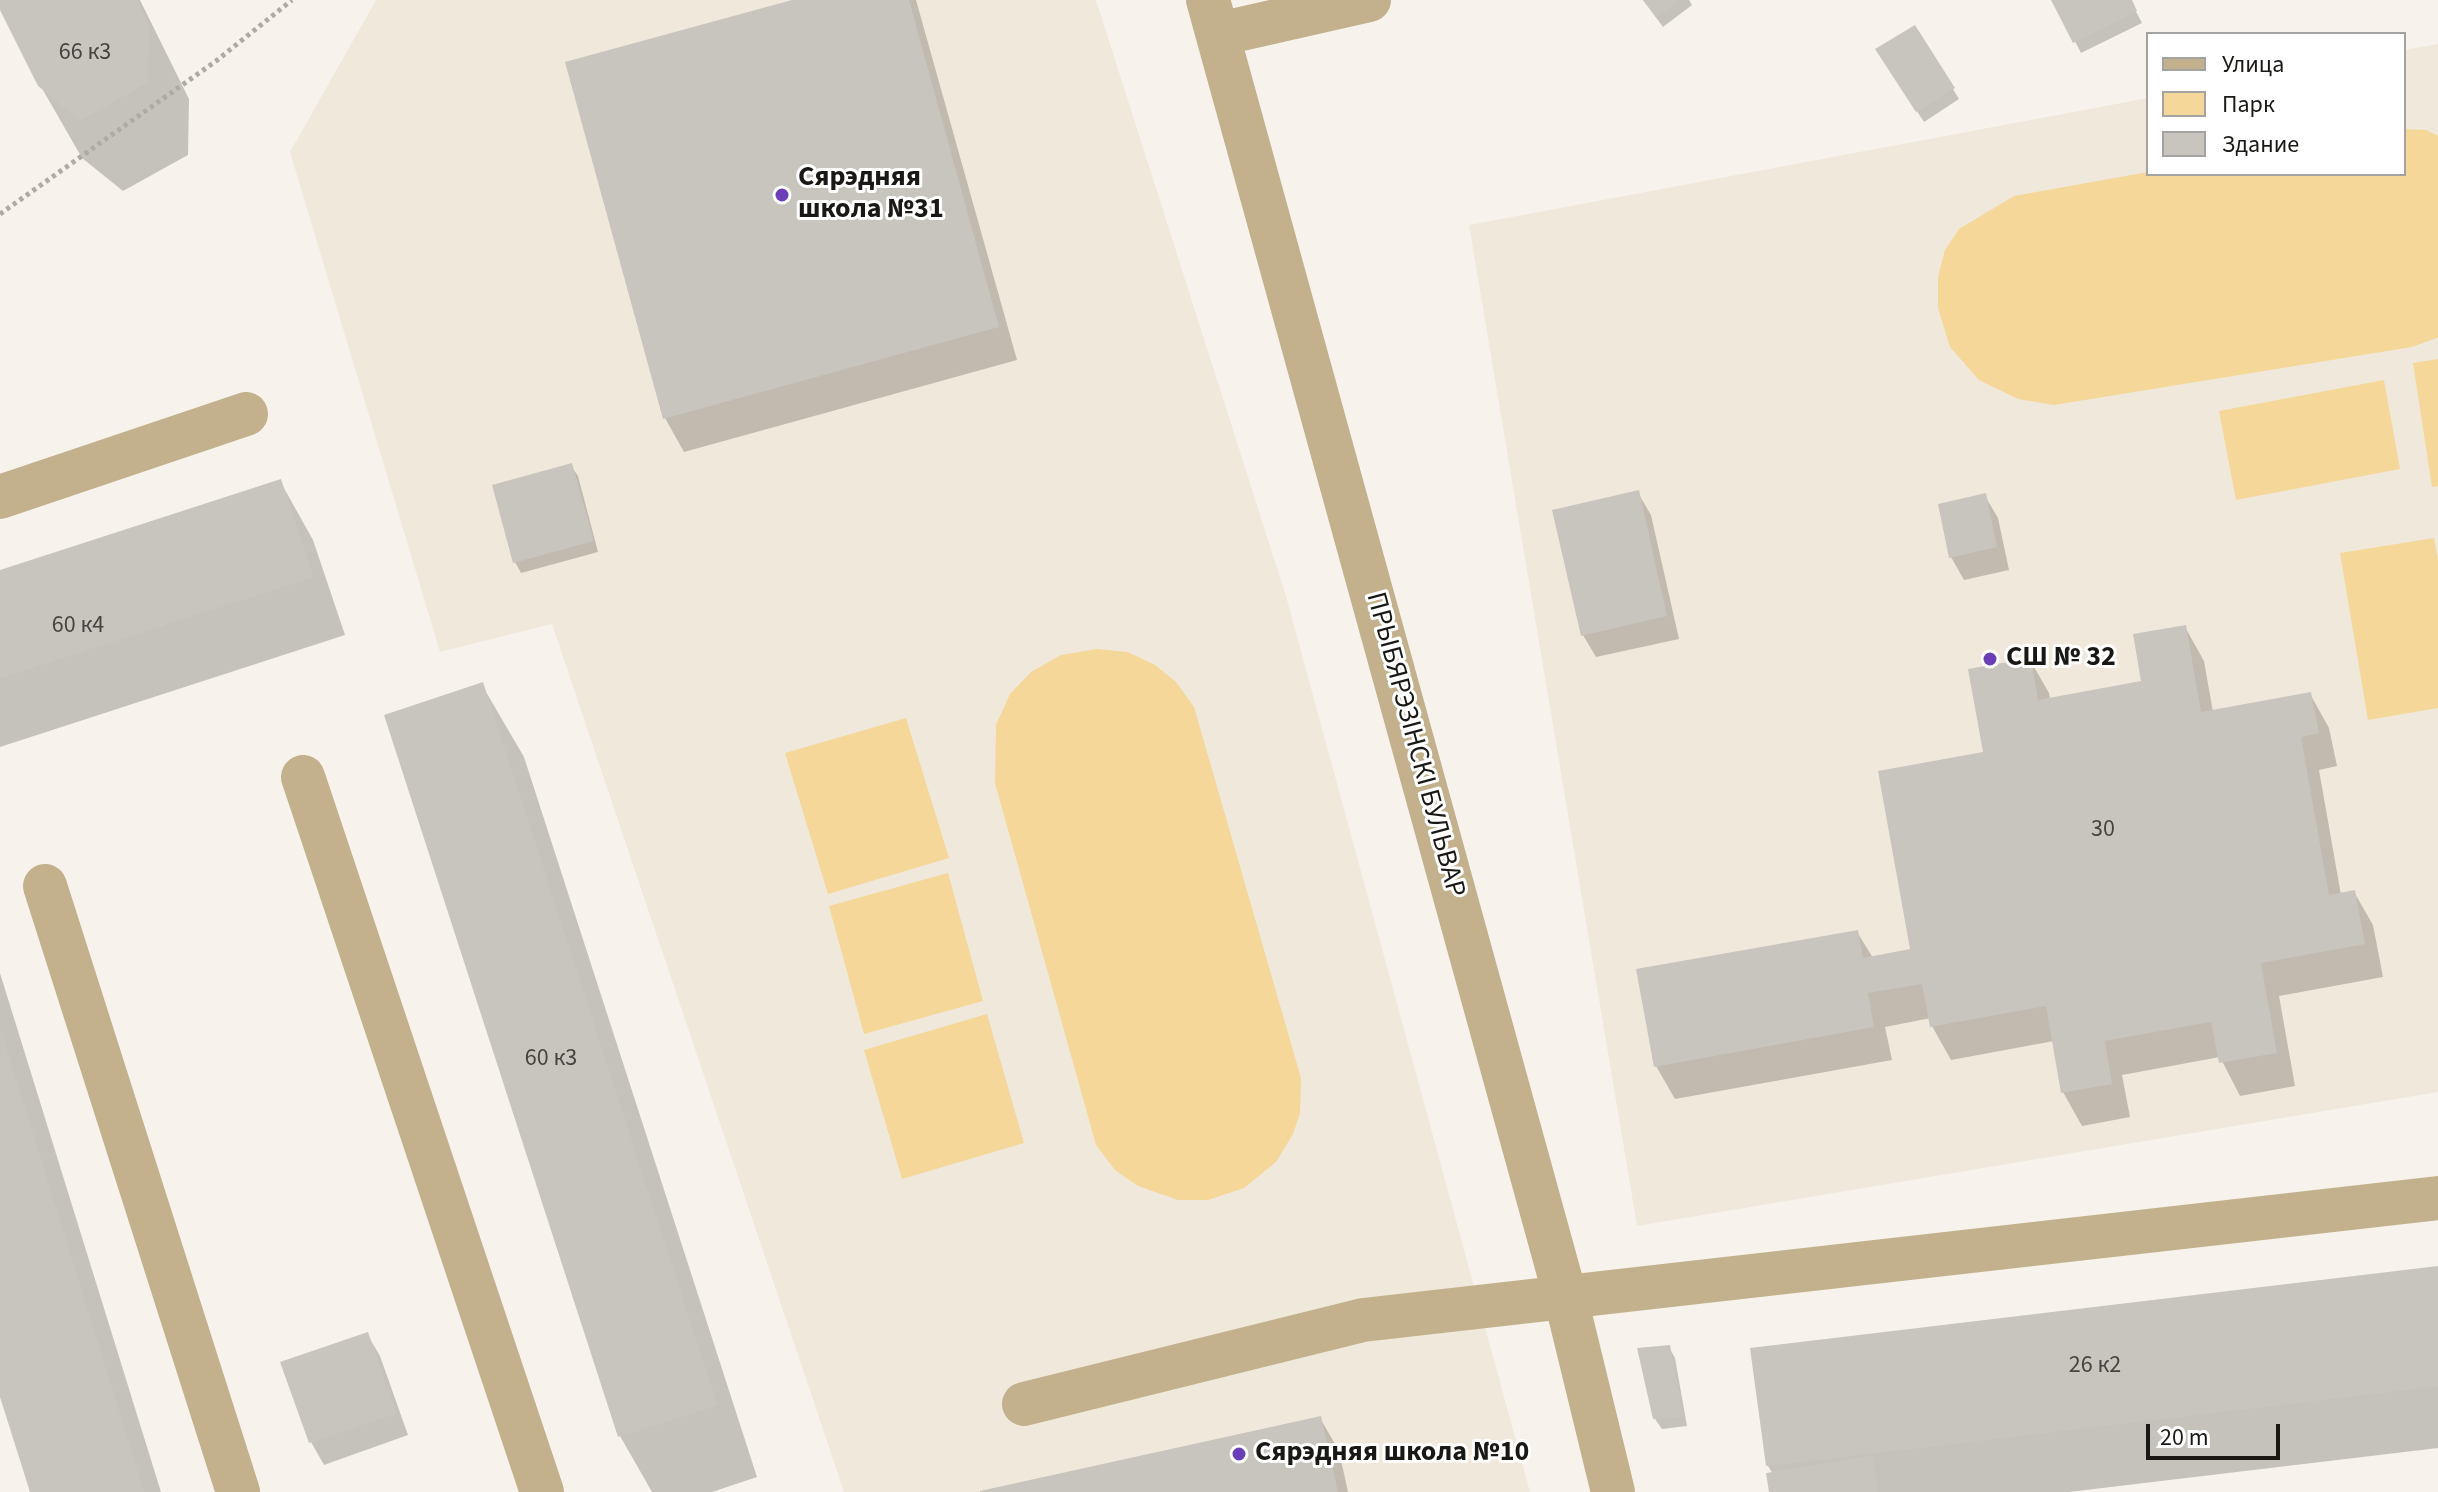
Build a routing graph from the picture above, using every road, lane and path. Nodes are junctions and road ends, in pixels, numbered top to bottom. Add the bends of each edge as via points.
1 (292, 0) edge
2 (1369, 0) edge
3 (1214, 17) edge
4 (0, 214) edge
5 (246, 414) dead end
6 (0, 497) edge
7 (303, 777) dead end
8 (45, 886) dead end
9 (2438, 1198) edge
10 (1566, 1299) junction
11 (1024, 1404) dead end
12 (238, 1492) edge
13 (542, 1492) edge
14 (1613, 1492) edge

1 - 4 path via 216,61
2 - 3 street
3 - 10 street, ПРЫБЯРЭЗІНСКІ БУЛЬВАР
5 - 6 street
7 - 13 street
8 - 12 street
9 - 10 street
10 - 11 street via 1363,1320
10 - 14 street, ПРЫБЯРЭЗІНСКІ БУЛЬВАР

